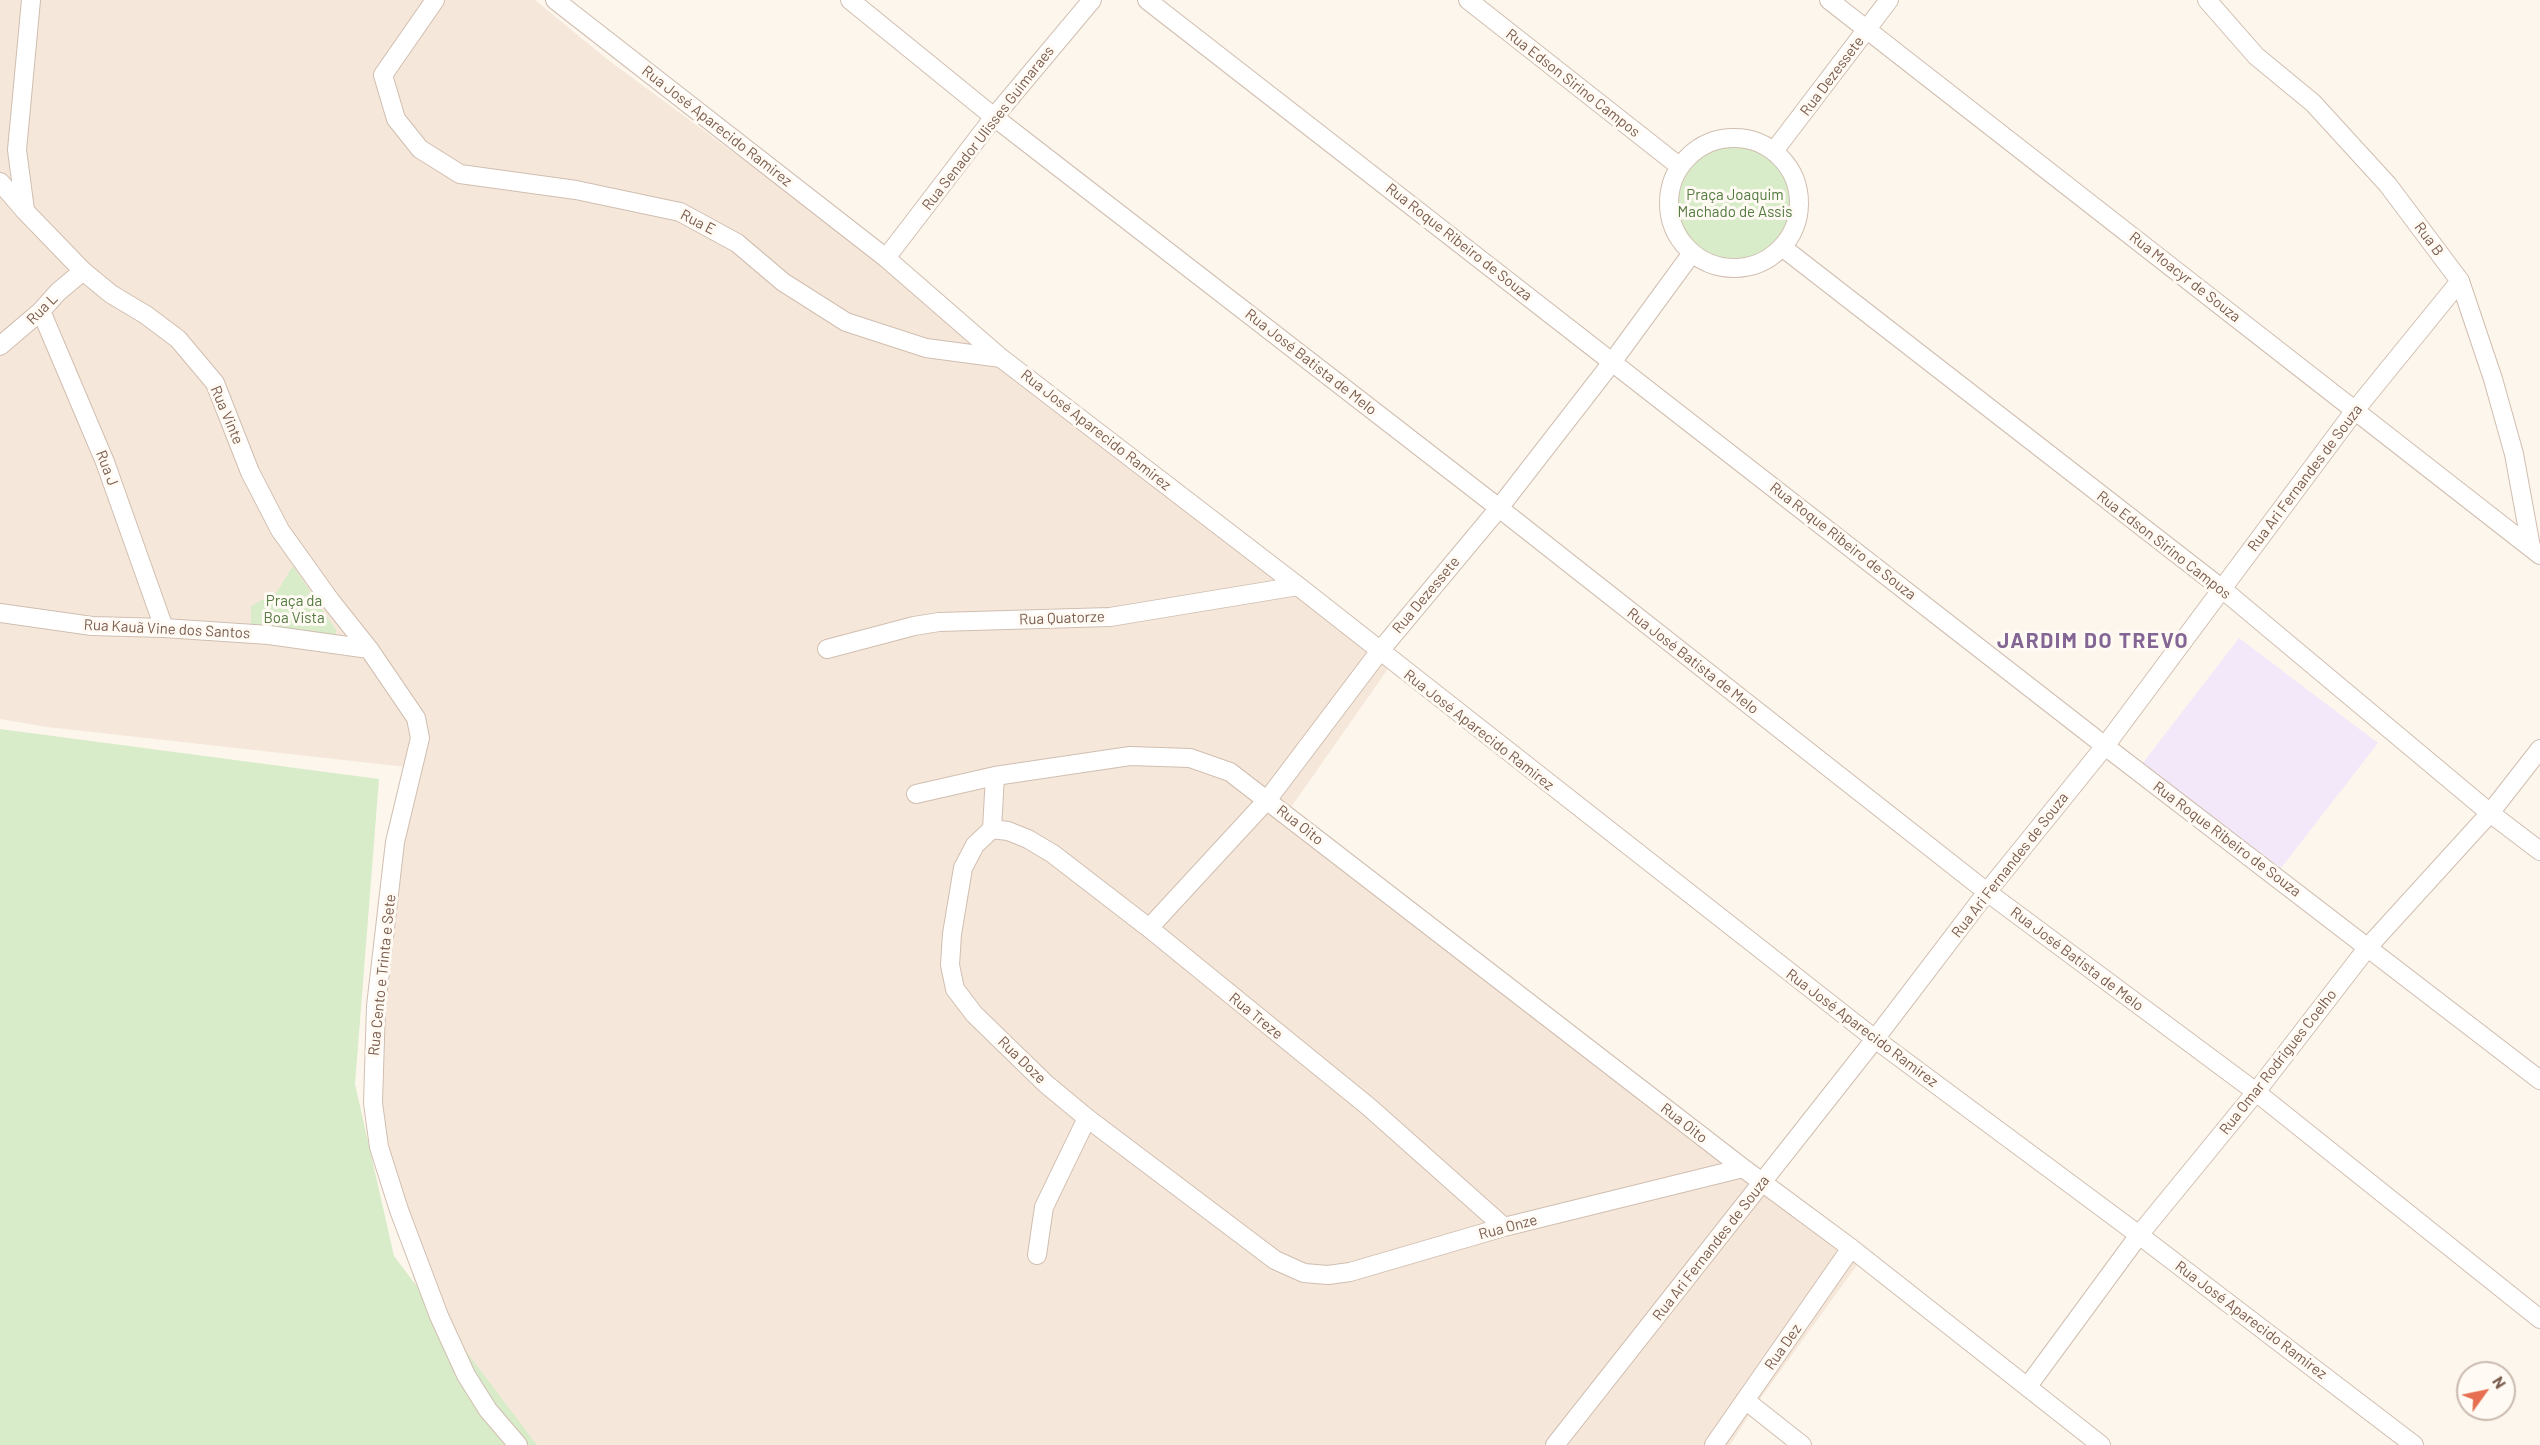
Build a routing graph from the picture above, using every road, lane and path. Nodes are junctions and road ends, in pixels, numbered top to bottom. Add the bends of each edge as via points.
1 (31, 0) edge
2 (435, 0) edge
3 (555, 0) edge
4 (850, 0) edge
5 (1092, 0) edge
6 (1147, 0) edge
7 (1468, 0) edge
8 (1829, 0) edge
9 (1889, 0) edge
10 (2207, 0) edge
11 (1866, 30) junction
12 (994, 117) junction
13 (1774, 151) junction
14 (1679, 166) junction
15 (0, 182) edge
16 (25, 211) junction
17 (1782, 247) junction
18 (1692, 254) junction
19 (886, 258) junction
20 (83, 271) junction
21 (2460, 281) junction
22 (41, 312) junction
23 (0, 346) edge
24 (1001, 358) junction
25 (1613, 361) junction
26 (2356, 409) junction
27 (1499, 507) junction
28 (2536, 540) edge
29 (1298, 586) junction
30 (2221, 588) junction
31 (0, 614) edge
32 (164, 628) junction
33 (369, 649) junction
34 (827, 649) dead end
35 (1380, 652) junction
36 (400, 696) joint
37 (2105, 746) junction
38 (2540, 749) edge
39 (995, 776) junction
40 (915, 794) dead end
41 (1268, 800) junction
42 (2490, 813) junction
43 (992, 829) junction
44 (2540, 851) edge
45 (1987, 892) junction
46 (1149, 928) junction
47 (2368, 947) junction
48 (1875, 1039) junction
49 (2540, 1080) edge
50 (2256, 1092) junction
51 (1087, 1118) junction
52 (1743, 1168) junction
53 (1762, 1183) junction
54 (1504, 1227) junction
55 (2139, 1235) junction
56 (1851, 1248) junction
57 (1037, 1255) dead end
58 (1275, 1260) joint
59 (2540, 1319) edge
60 (2028, 1386) junction
61 (1745, 1400) junction
62 (518, 1445) edge
63 (1555, 1445) edge
64 (1714, 1445) edge
65 (1802, 1445) edge
66 (2101, 1445) edge
67 (2414, 1445) edge

1 - 16 street via 17,150
2 - 24 street, Rua E via 383,75 396,119 420,149 460,174 576,190 680,212 737,243 783,282 846,322 926,348
3 - 19 street, Rua José Aparecido Ramirez
4 - 12 street, Rua José Batista de Melo
5 - 12 street, Rua Senador Ulisses Guimaraes
6 - 25 street, Rua Roque Ribeiro de Souza
7 - 14 street, Rua Edson Sirino Campos
8 - 11 street, Rua Moacyr de Souza
9 - 11 street, Rua Dezessete
10 - 21 street, Rua B via 2256,56 2313,102 2381,177
11 - 13 street, Rua Dezessete
11 - 26 street, Rua Moacyr de Souza
12 - 19 street, Rua Senador Ulisses Guimaraes
12 - 27 street, Rua José Batista de Melo
13 - 14 street via 1755,141 1734,137 1713,140 1694,150
13 - 17 street via 1789,167 1797,187 1799,208 1794,229
14 - 18 street via 1668,202 1671,222
15 - 16 street, Rua Vinte
16 - 20 street, Rua Vinte
17 - 18 street via 1767,260 1748,267 1728,268
17 - 30 street, Rua Edson Sirino Campos
18 - 25 street, Rua Dezessete
19 - 24 street, Rua José Aparecido Ramirez
20 - 22 street, Rua L
20 - 33 street, Rua Vinte via 178,339 215,383 250,472 280,530
21 - 26 street, Rua Ari Fernandes de Souza
21 - 28 street, Rua B via 2493,379
22 - 23 street, Rua L
22 - 32 street, Rua J via 109,473
24 - 29 street, Rua José Aparecido Ramirez
25 - 27 street, Rua Dezessete
25 - 37 street, Rua Roque Ribeiro de Souza
26 - 28 street, Rua Moacyr de Souza
26 - 30 street, Rua Ari Fernandes de Souza
27 - 35 street, Rua Dezessete
27 - 45 street, Rua José Batista de Melo
29 - 34 street, Rua Quatorze via 1110,617 939,622
29 - 35 street, Rua José Aparecido Ramirez
30 - 37 street, Rua Ari Fernandes de Souza
30 - 42 street, Rua Edson Sirino Campos
31 - 32 street, Rua Kauã Vine dos Santos via 92,626
32 - 33 street, Rua Kauã Vine dos Santos via 269,635
33 - 36 street, Rua Vinte
35 - 41 street, Rua Dezessete
35 - 48 street, Rua José Aparecido Ramirez
36 - 62 street, Rua Cento e Trinta e Sete via 416,718 420,738 395,842 376,1006 373,1103 378,1147 439,1316 466,1375 488,1410
37 - 45 street, Rua Ari Fernandes de Souza
37 - 47 street, Rua Roque Ribeiro de Souza
38 - 42 street, Rua Omar Rodrigues Coelho
39 - 40 street
39 - 41 street via 1130,756 1190,758 1230,772
39 - 43 street
41 - 46 street, Rua Dezessete
41 - 52 street, Rua Oito
42 - 44 street, Rua Edson Sirino Campos
42 - 47 street, Rua Omar Rodrigues Coelho
43 - 46 street, Rua Treze via 1028,839 1053,854
43 - 51 street, Rua Doze via 975,845 963,868 952,934 950,965 955,989 974,1014
45 - 48 street, Rua Ari Fernandes de Souza
45 - 50 street, Rua José Batista de Melo
46 - 54 street, Rua Treze via 1369,1107
47 - 49 street, Rua Roque Ribeiro de Souza
47 - 50 street, Rua Omar Rodrigues Coelho
48 - 53 street, Rua Ari Fernandes de Souza
48 - 55 street, Rua José Aparecido Ramirez
50 - 55 street, Rua Omar Rodrigues Coelho
50 - 59 street, Rua José Batista de Melo
51 - 57 street via 1044,1208
51 - 58 street, Rua Doze
52 - 53 street, Rua Oito
52 - 54 street, Rua Onze
53 - 56 street, Rua Oito
53 - 63 street, Rua Ari Fernandes de Souza
54 - 58 street, Rua Onze via 1350,1272 1304,1273
55 - 60 street, Rua Omar Rodrigues Coelho
55 - 67 street, Rua José Aparecido Ramirez
56 - 60 street, Rua Oito
56 - 61 street, Rua Dez
60 - 66 street, Rua Oito
61 - 64 street, Rua Dez
61 - 65 street

